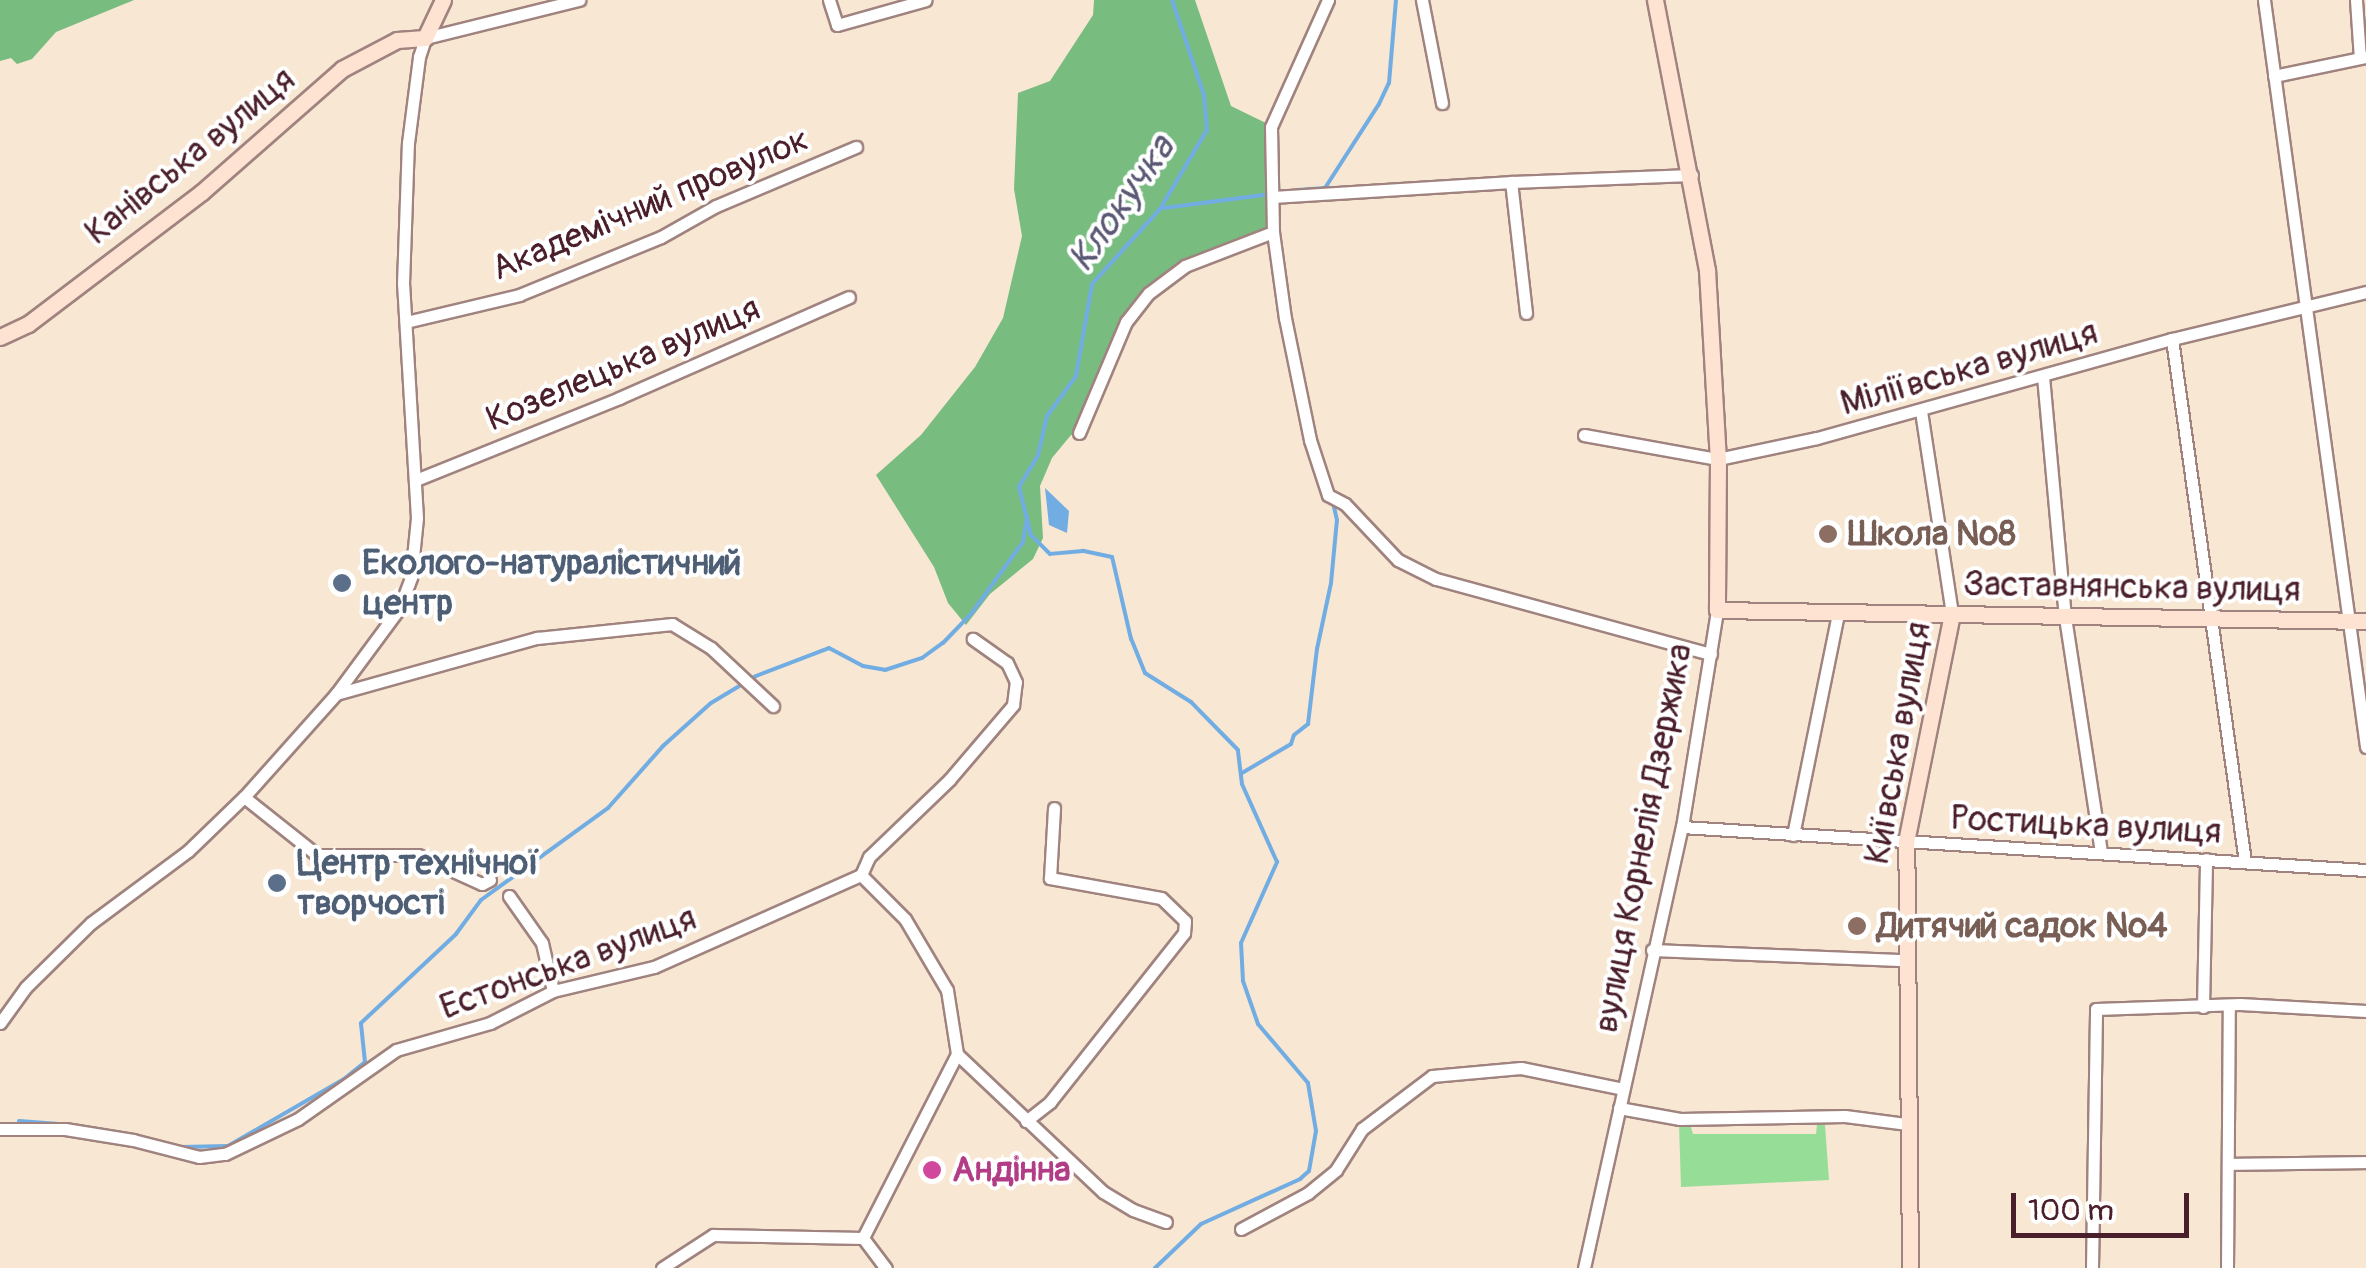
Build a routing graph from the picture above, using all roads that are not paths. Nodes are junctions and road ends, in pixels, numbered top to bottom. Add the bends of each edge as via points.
1 (443, 0) edge
2 (579, 0) edge
3 (828, 0) edge
4 (926, 0) edge
5 (1328, 0) edge
6 (1422, 0) edge
7 (1655, 0) edge
8 (2264, 0) edge
9 (2356, 0) edge
10 (426, 38) junction
11 (2363, 58) edge
12 (2274, 76) junction
13 (1442, 103) dead end
14 (856, 148) dead end
15 (1692, 175) junction
16 (1512, 182) junction
17 (1274, 197) junction
18 (1274, 232) junction
19 (2366, 292) edge
20 (849, 298) dead end
21 (2303, 308) junction
22 (1526, 313) dead end
23 (406, 322) junction
24 (0, 337) edge
25 (2172, 339) junction
26 (2043, 376) junction
27 (1920, 411) junction
28 (1078, 434) dead end
29 (1584, 436) dead end
30 (1718, 459) junction
31 (418, 479) junction
32 (1717, 610) junction
33 (1838, 613) junction
34 (1952, 614) junction
35 (2065, 617) junction
36 (2208, 620) junction
37 (2348, 621) junction
38 (2366, 621) edge
39 (972, 639) dead end
40 (1711, 654) junction
41 (336, 694) junction
42 (772, 706) dead end
43 (2366, 747) edge
44 (244, 796) junction
45 (1054, 808) dead end
46 (1682, 827) junction
47 (1792, 835) junction
48 (1906, 842) junction
49 (2101, 852) junction
50 (2206, 859) junction
51 (2244, 862) junction
52 (2366, 870) edge
53 (861, 875) junction
54 (490, 880) dead end
55 (509, 896) dead end
56 (1652, 950) junction
57 (1906, 960) junction
58 (553, 991) junction
59 (2203, 1007) junction
60 (2229, 1007) junction
61 (2366, 1011) edge
62 (0, 1023) edge
63 (956, 1054) junction
64 (1623, 1088) junction
65 (1619, 1108) junction
66 (1026, 1121) junction
67 (1907, 1124) junction
68 (0, 1129) edge
69 (2366, 1162) edge
70 (2228, 1164) junction
71 (1166, 1222) dead end
72 (1241, 1229) dead end
73 (863, 1238) junction
74 (662, 1268) edge
75 (886, 1268) edge
76 (1584, 1268) edge
77 (1910, 1268) edge
78 (2092, 1268) edge
79 (2227, 1268) edge

1 - 10 street
2 - 10 street
3 - 4 street via 837,24
5 - 17 street via 1272,127
6 - 13 street
7 - 15 street, вулиця Корнелія Дзержика
8 - 12 street
9 - 11 street
10 - 23 street via 414,76 408,143
10 - 24 street, Канівська вулиця via 396,40 342,69 202,192 28,324
11 - 12 street
12 - 21 street
14 - 23 street, Академічний провулок via 519,294
15 - 16 street
15 - 30 street, вулиця Корнелія Дзержика via 1707,270
16 - 17 street
16 - 22 street
17 - 18 street
18 - 28 street via 1185,266 1149,293 1126,322
18 - 40 street via 1284,318 1328,494 1398,560 1436,579
19 - 21 street, Міліївська вулиця
20 - 31 street, Козелецька вулиця
21 - 25 street, Міліївська вулиця
21 - 37 street
23 - 31 street
25 - 26 street, Міліївська вулиця
25 - 36 street
26 - 27 street, Міліївська вулиця
26 - 35 street
27 - 30 street, Міліївська вулиця
27 - 34 street, Київська вулиця
29 - 30 street, Міліївська вулиця
30 - 32 street, вулиця Корнелія Дзержика
31 - 41 street via 408,588 383,634
32 - 33 street, Заставнянська вулиця
32 - 40 street, вулиця Корнелія Дзержика
33 - 34 street, Заставнянська вулиця
33 - 47 street
34 - 35 street, Заставнянська вулиця
34 - 48 street, Київська вулиця
35 - 36 street, Заставнянська вулиця
35 - 49 street
36 - 37 street, Заставнянська вулиця
36 - 51 street
37 - 38 street, Заставнянська вулиця
37 - 43 street
39 - 53 street, Естонська вулиця via 1007,663 1016,682 1013,705 961,768 869,858
40 - 46 street, вулиця Корнелія Дзержика
41 - 42 street via 537,638 672,624 711,648
41 - 44 street
44 - 54 street via 317,855 418,855 482,884
44 - 62 street via 188,851 91,923 26,986
45 - 66 street via 1050,878 1160,898 1184,921 1184,934 1050,1102
46 - 47 street, Ростицька вулиця
46 - 56 street, вулиця Корнелія Дзержика
47 - 48 street, Ростицька вулиця
48 - 49 street, Ростицька вулиця
48 - 57 street, Київська вулиця
49 - 50 street, Ростицька вулиця
50 - 51 street, Ростицька вулиця
50 - 59 street
51 - 52 street, Ростицька вулиця
53 - 58 street, Естонська вулиця via 654,967
53 - 63 street via 905,919 947,990
55 - 58 street via 542,943
56 - 57 street
56 - 64 street, вулиця Корнелія Дзержика
57 - 67 street, Київська вулиця
58 - 68 street, Естонська вулиця via 490,1023 396,1050 298,1119 224,1154 200,1157 65,1129
59 - 60 street
59 - 78 street via 2096,1009
60 - 61 street
60 - 70 street
63 - 66 street
63 - 73 street
64 - 65 street, вулиця Корнелія Дзержика
64 - 72 street via 1521,1068 1432,1076 1362,1130 1336,1170 1308,1193
65 - 67 street via 1680,1120 1846,1116
65 - 76 street, вулиця Корнелія Дзержика
66 - 71 street via 1103,1192
67 - 77 street, Київська вулиця
69 - 70 street
70 - 79 street
73 - 74 street via 713,1235
73 - 75 street

